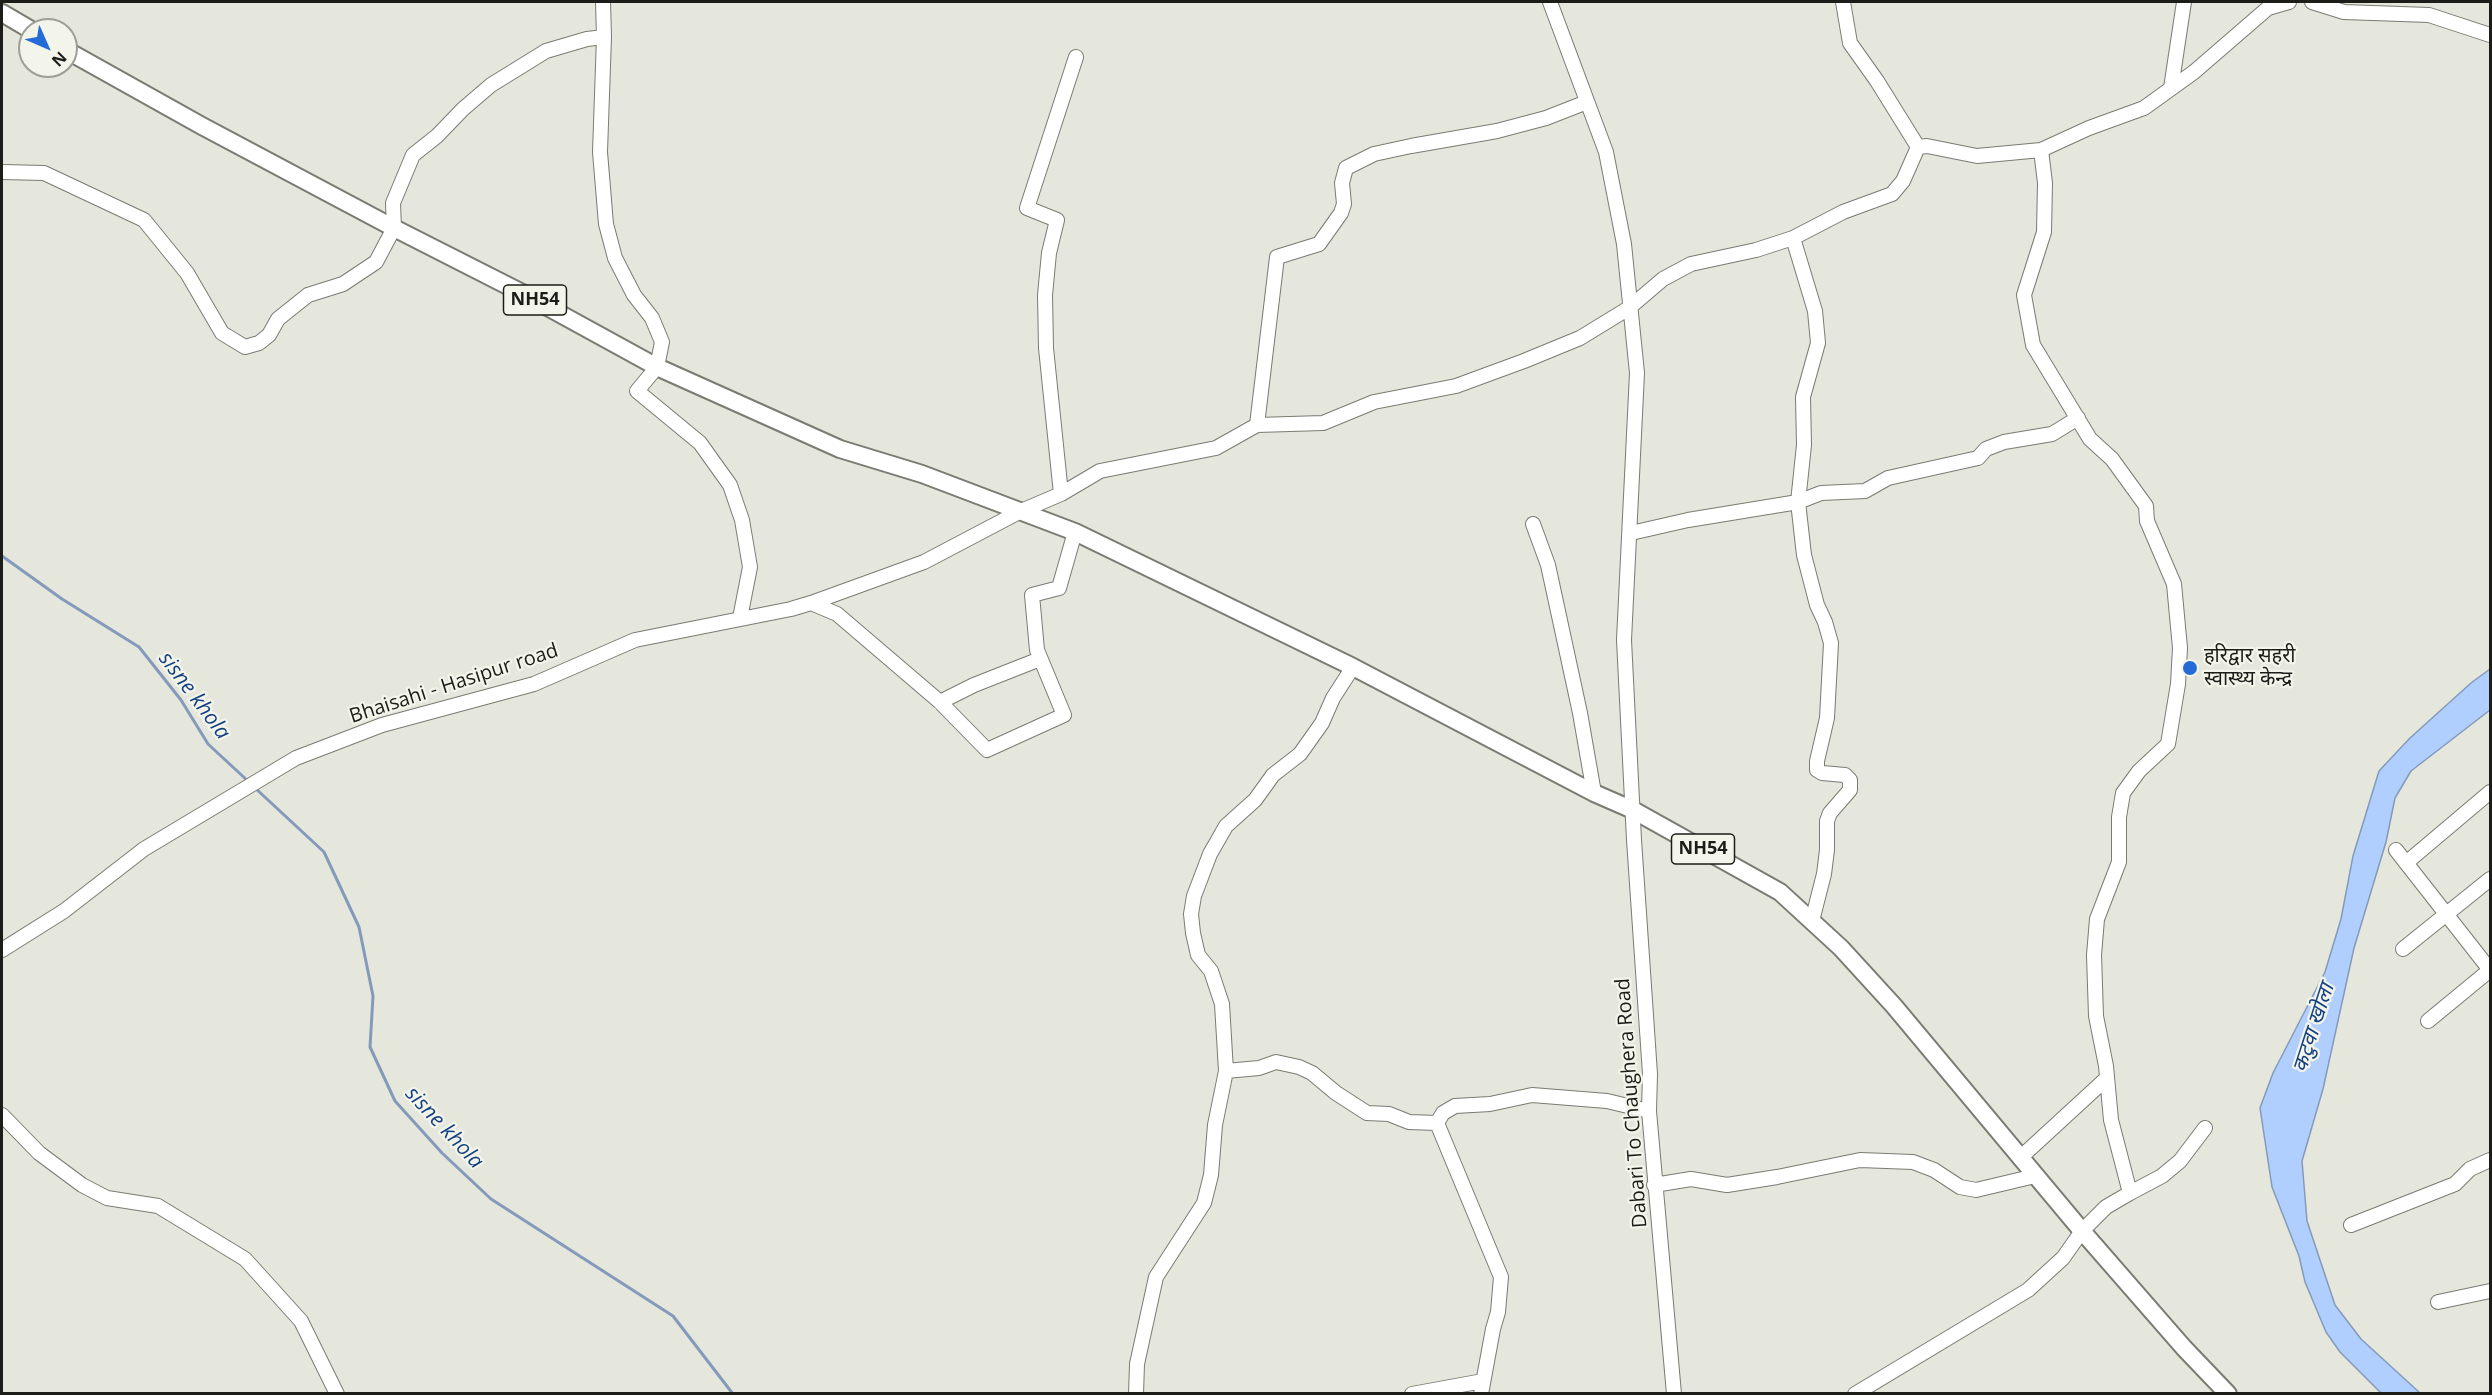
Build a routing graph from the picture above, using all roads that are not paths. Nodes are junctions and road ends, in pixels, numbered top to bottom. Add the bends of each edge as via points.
1 (603, 2) edge
2 (1551, 2) edge
3 (1843, 2) edge
4 (2184, 2) edge
5 (2289, 2) edge
6 (2312, 2) edge
7 (2, 13) edge
8 (18, 22) edge
9 (2490, 35) edge
10 (604, 37) junction
11 (78, 57) edge
12 (1076, 57) dead end
13 (2171, 88) junction
14 (1587, 102) junction
15 (1918, 147) junction
16 (2042, 150) junction
17 (2, 172) edge
18 (394, 228) junction
19 (1793, 238) junction
20 (1629, 308) junction
21 (657, 367) junction
22 (2078, 418) junction
23 (1257, 425) junction
24 (1061, 494) junction
25 (1798, 502) junction
26 (1021, 511) junction
27 (1533, 524) dead end
28 (1075, 532) junction
29 (1631, 533) junction
30 (811, 603) junction
31 (740, 618) junction
32 (1040, 659) junction
33 (1353, 667) junction
34 (940, 702) junction
35 (2490, 792) edge
36 (1594, 793) junction
37 (1633, 810) junction
38 (2396, 850) dead end
39 (2406, 862) junction
40 (2490, 879) edge
41 (2447, 915) junction
42 (1812, 921) junction
43 (2403, 949) dead end
44 (2, 950) edge
45 (2490, 970) edge
46 (2427, 1020) dead end
47 (1226, 1071) junction
48 (2107, 1078) junction
49 (1649, 1111) junction
50 (2, 1114) edge
51 (1437, 1123) junction
52 (2205, 1128) dead end
53 (2020, 1158) junction
54 (2490, 1160) edge
55 (2035, 1176) junction
56 (1654, 1185) junction
57 (2130, 1193) junction
58 (2350, 1225) dead end
59 (2082, 1231) junction
60 (2490, 1291) edge
61 (2438, 1302) dead end
62 (1482, 1387) edge
63 (337, 1394) edge
64 (1136, 1394) edge
65 (1412, 1394) edge
66 (1674, 1394) edge
67 (1856, 1394) edge
68 (2229, 1394) edge

1 - 10 street
2 - 14 street, Dabari To Chaughera Road
3 - 15 street via 1850,43
4 - 13 street
5 - 13 street via 2268,8
6 - 9 street via 2344,12 2429,15
7 - 8 main road
10 - 18 street via 546,51 463,109 413,155 393,203
10 - 21 street via 600,152 606,224 615,258 662,342
11 - 18 main road, NH54
12 - 24 street via 1027,208 1057,220 1045,295 1046,348
13 - 16 street via 2144,108
14 - 20 street, Dabari To Chaughera Road via 1606,152 1624,244
14 - 23 street via 1497,131 1374,154 1346,168 1341,213 1319,244 1277,257
15 - 16 street via 1977,156
15 - 19 street via 1892,194 1843,212
16 - 22 street via 2044,232 2024,295 2033,345
17 - 18 street via 44,174 144,220 187,273 222,333 245,347 259,343 278,319 308,295 343,284 376,262
18 - 21 main road, NH54
19 - 20 street via 1691,264 1663,279
19 - 25 street via 1815,311 1818,343 1803,397 1804,445
20 - 23 street via 1580,338 1456,386 1374,402 1323,423
20 - 29 street, Dabari To Chaughera Road via 1637,373
21 - 26 main road, NH54 via 840,449
21 - 31 street via 637,391 700,443 730,485 742,520 750,567
22 - 25 street via 2052,434 1986,449 1978,458 1888,478 1865,491 1821,494
22 - 48 street via 2090,439 2112,459 2146,506 2147,521 2174,584 2180,648 2168,744 2139,771 2123,793 2119,862 2097,919 2096,1016
23 - 24 street, Bhaisahi - Hasipur road via 1216,448 1100,471
24 - 26 street, Bhaisahi - Hasipur road
25 - 29 street
25 - 42 street via 1804,555 1831,643 1827,718 1817,770 1845,775 1850,780 1850,790 1827,821 1824,874
26 - 28 main road, NH54
26 - 30 street, Bhaisahi - Hasipur road via 924,562
27 - 36 street via 1548,565
28 - 32 street via 1059,588 1032,595
28 - 33 main road, NH54
29 - 37 street, Dabari To Chaughera Road via 1624,640
30 - 31 street, Bhaisahi - Hasipur road
30 - 34 street via 837,614
31 - 44 street, Bhaisahi - Hasipur road via 635,640 534,684 382,725 296,758 144,849 64,911
32 - 34 street
32 - 34 street via 1064,715 987,750
33 - 36 main road, NH54
33 - 47 street via 1300,754 1274,775 1255,800 1226,826 1194,896 1191,914 1198,955 1210,971 1222,1004
35 - 39 street
36 - 37 main road, NH54
37 - 42 main road, NH54 via 1780,892
37 - 49 street, Dabari To Chaughera Road
38 - 39 street
39 - 41 street
40 - 41 street
41 - 43 street
41 - 45 street
42 - 53 main road, NH54 via 1894,1006
45 - 46 street
47 - 51 street via 1276,1062 1299,1067 1367,1113
47 - 64 street via 1204,1203 1156,1276 1137,1364
48 - 53 street
48 - 57 street via 2111,1120
49 - 51 street via 1607,1101 1532,1095 1455,1106 1443,1113
49 - 56 street, Dabari To Chaughera Road
50 - 63 street via 39,1153 82,1185 107,1198 158,1206 245,1259 301,1322
51 - 62 street via 1501,1278
52 - 57 street via 2180,1161
53 - 55 main road, NH54
54 - 58 street via 2470,1170 2455,1184
55 - 56 street via 1977,1190 1960,1187 1914,1162 1860,1160 1727,1185 1691,1179
55 - 59 main road, NH54
56 - 66 street, Dabari To Chaughera Road
57 - 59 street via 2106,1207
59 - 67 street via 2063,1257 2028,1290
59 - 68 main road, NH54
60 - 61 street
62 - 65 street

